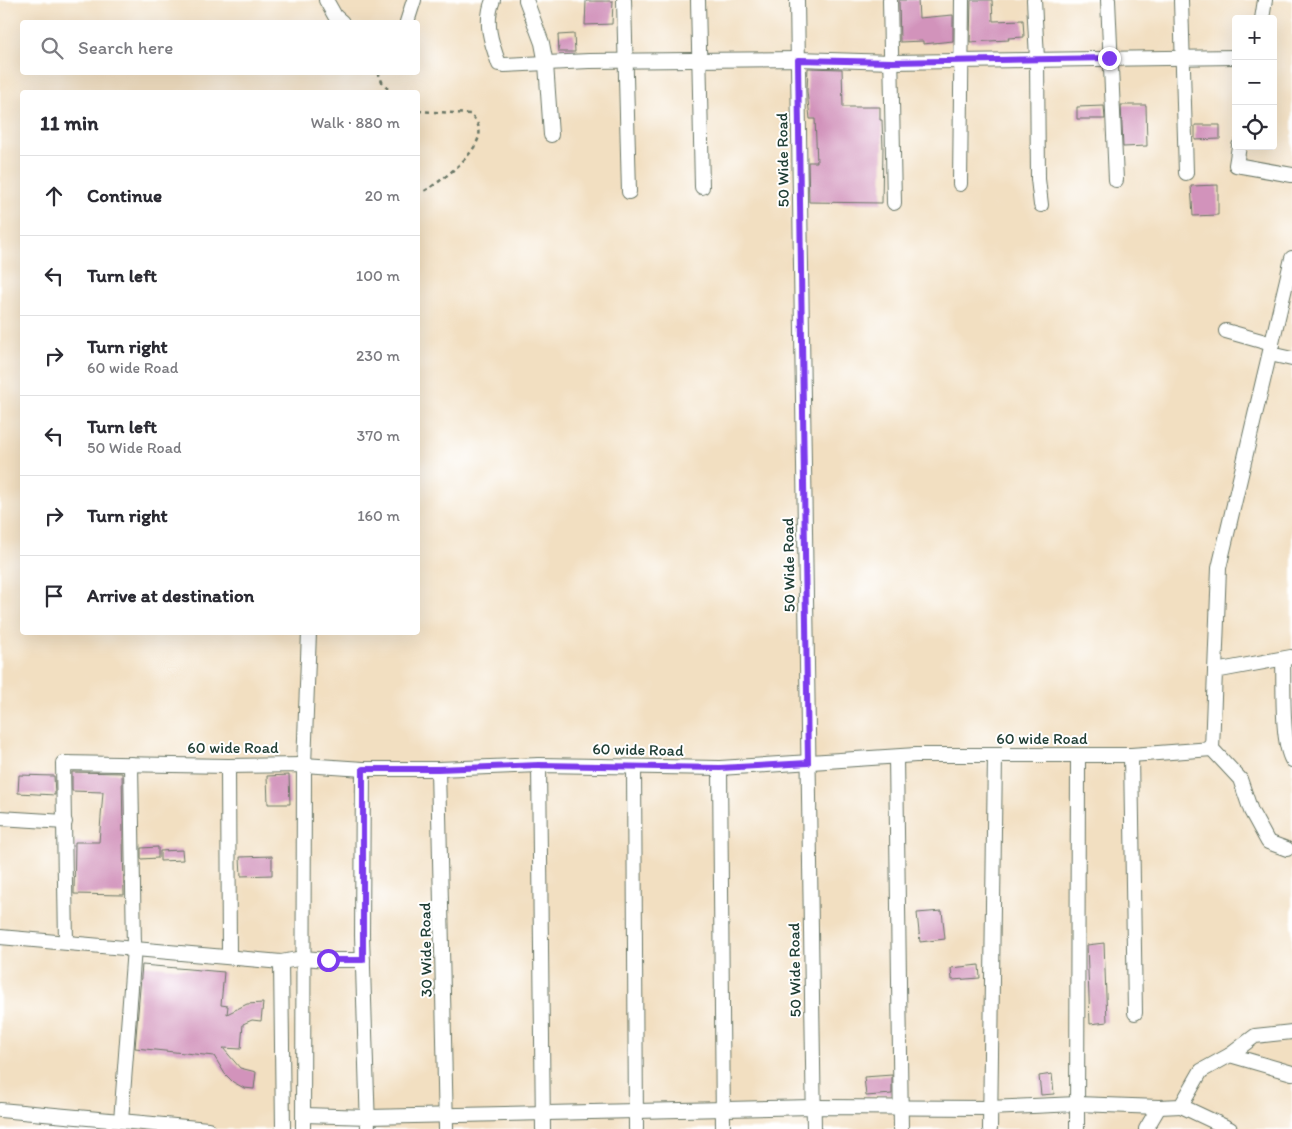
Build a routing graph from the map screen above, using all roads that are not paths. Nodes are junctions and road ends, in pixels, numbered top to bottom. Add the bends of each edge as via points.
1 (326, 0) edge
2 (414, 0) edge
3 (493, 0) edge
4 (526, 0) edge
5 (624, 0) edge
6 (698, 0) edge
7 (797, 0) edge
8 (890, 0) edge
9 (962, 0) edge
10 (1034, 0) edge
11 (1108, 0) edge
12 (1181, 0) edge
13 (1265, 0) edge
14 (1263, 15) edge
15 (339, 20) edge
16 (408, 20) edge
17 (1182, 57) junction
18 (1232, 57) edge
19 (1109, 58) junction
20 (1037, 59) junction
21 (699, 60) junction
22 (798, 60) junction
23 (625, 61) junction
24 (962, 61) junction
25 (892, 62) junction
26 (546, 64) junction
27 (551, 135) dead end
28 (1238, 150) edge
29 (1186, 173) dead end
30 (1292, 175) edge
31 (1116, 180) dead end
32 (960, 184) dead end
33 (702, 187) dead end
34 (629, 192) dead end
35 (894, 203) dead end
36 (1041, 205) dead end
37 (1292, 258) edge
38 (1226, 331) dead end
39 (1271, 349) junction
40 (1292, 359) edge
41 (309, 635) edge
42 (1287, 658) edge
43 (1215, 670) junction
44 (1212, 749) junction
45 (1132, 755) junction
46 (995, 756) junction
47 (1078, 756) junction
48 (896, 757) junction
49 (1292, 760) edge
50 (808, 763) junction
51 (131, 764) junction
52 (304, 765) junction
53 (539, 765) junction
54 (228, 766) junction
55 (634, 767) junction
56 (720, 768) junction
57 (363, 769) junction
58 (438, 769) junction
59 (0, 818) edge
60 (65, 822) junction
61 (1287, 849) dead end
62 (0, 937) edge
63 (66, 942) junction
64 (134, 948) junction
65 (229, 957) junction
66 (303, 958) junction
67 (363, 960) junction
68 (281, 962) junction
69 (1135, 1013) dead end
70 (1292, 1032) edge
71 (1230, 1055) junction
72 (1292, 1073) edge
73 (1077, 1104) junction
74 (1181, 1106) junction
75 (813, 1107) junction
76 (900, 1108) junction
77 (989, 1108) junction
78 (1159, 1108) junction
79 (0, 1110) edge
80 (723, 1110) junction
81 (636, 1111) junction
82 (543, 1113) junction
83 (446, 1114) junction
84 (121, 1121) junction
85 (303, 1122) edge
86 (368, 1123) edge
87 (208, 1129) edge
88 (283, 1129) edge
89 (446, 1129) edge
90 (543, 1129) edge
91 (636, 1129) edge
92 (723, 1129) edge
93 (814, 1129) edge
94 (901, 1129) edge
95 (990, 1129) edge
96 (1076, 1129) edge
97 (1146, 1129) edge
98 (1230, 1129) edge

1 - 15 street
2 - 16 street
3 - 26 street via 488,30 498,64
4 - 26 street
5 - 23 street
6 - 21 street
7 - 22 street, 50 Wide Road
8 - 25 street
9 - 24 street
10 - 20 street
11 - 19 street
12 - 17 street
13 - 14 street
17 - 18 street
17 - 19 street
17 - 29 street
19 - 20 street
19 - 31 street
20 - 24 street
20 - 36 street
21 - 22 street
21 - 23 street
21 - 33 street
22 - 25 street
22 - 50 street, 50 Wide Road
23 - 26 street
23 - 34 street
24 - 25 street
24 - 32 street
25 - 35 street
26 - 27 street
28 - 30 street via 1236,166
37 - 39 street
38 - 39 street
39 - 40 street
39 - 43 street via 1219,568
41 - 52 street
42 - 43 street
42 - 49 street via 1285,736 1287,752
43 - 44 street
44 - 45 street, 60 wide Road
44 - 61 street via 1240,779 1251,811 1268,842
45 - 47 street, 60 wide Road
45 - 69 street
46 - 47 street, 60 wide Road
46 - 48 street, 60 wide Road
46 - 77 street
47 - 73 street
48 - 50 street, 60 wide Road
48 - 76 street
50 - 56 street, 60 wide Road
50 - 75 street, 50 Wide Road
51 - 54 street, 60 wide Road
51 - 60 street, 60 wide Road via 63,763
51 - 64 street
52 - 54 street, 60 wide Road
52 - 57 street, 60 wide Road
52 - 66 street
53 - 55 street, 60 wide Road
53 - 58 street, 60 wide Road
53 - 82 street
54 - 65 street
55 - 56 street, 60 wide Road
55 - 81 street
56 - 80 street
57 - 58 street, 60 wide Road
57 - 67 street
58 - 83 street, 30 Wide Road
59 - 60 street
60 - 63 street
62 - 63 street
63 - 64 street
64 - 65 street
64 - 84 street
65 - 68 street
66 - 67 street
66 - 68 street
66 - 85 street
67 - 86 street
68 - 88 street
70 - 71 street via 1255,1036
71 - 72 street
71 - 74 street via 1200,1071
73 - 77 street
73 - 78 street
73 - 96 street
74 - 78 street
74 - 98 street
75 - 76 street
75 - 80 street
75 - 93 street, 50 Wide Road
76 - 77 street
76 - 94 street
77 - 95 street
78 - 97 street
79 - 84 street
80 - 81 street
80 - 92 street
81 - 82 street
81 - 91 street
82 - 83 street
82 - 90 street
83 - 86 street
83 - 89 street, 30 Wide Road
84 - 87 street
85 - 86 street

